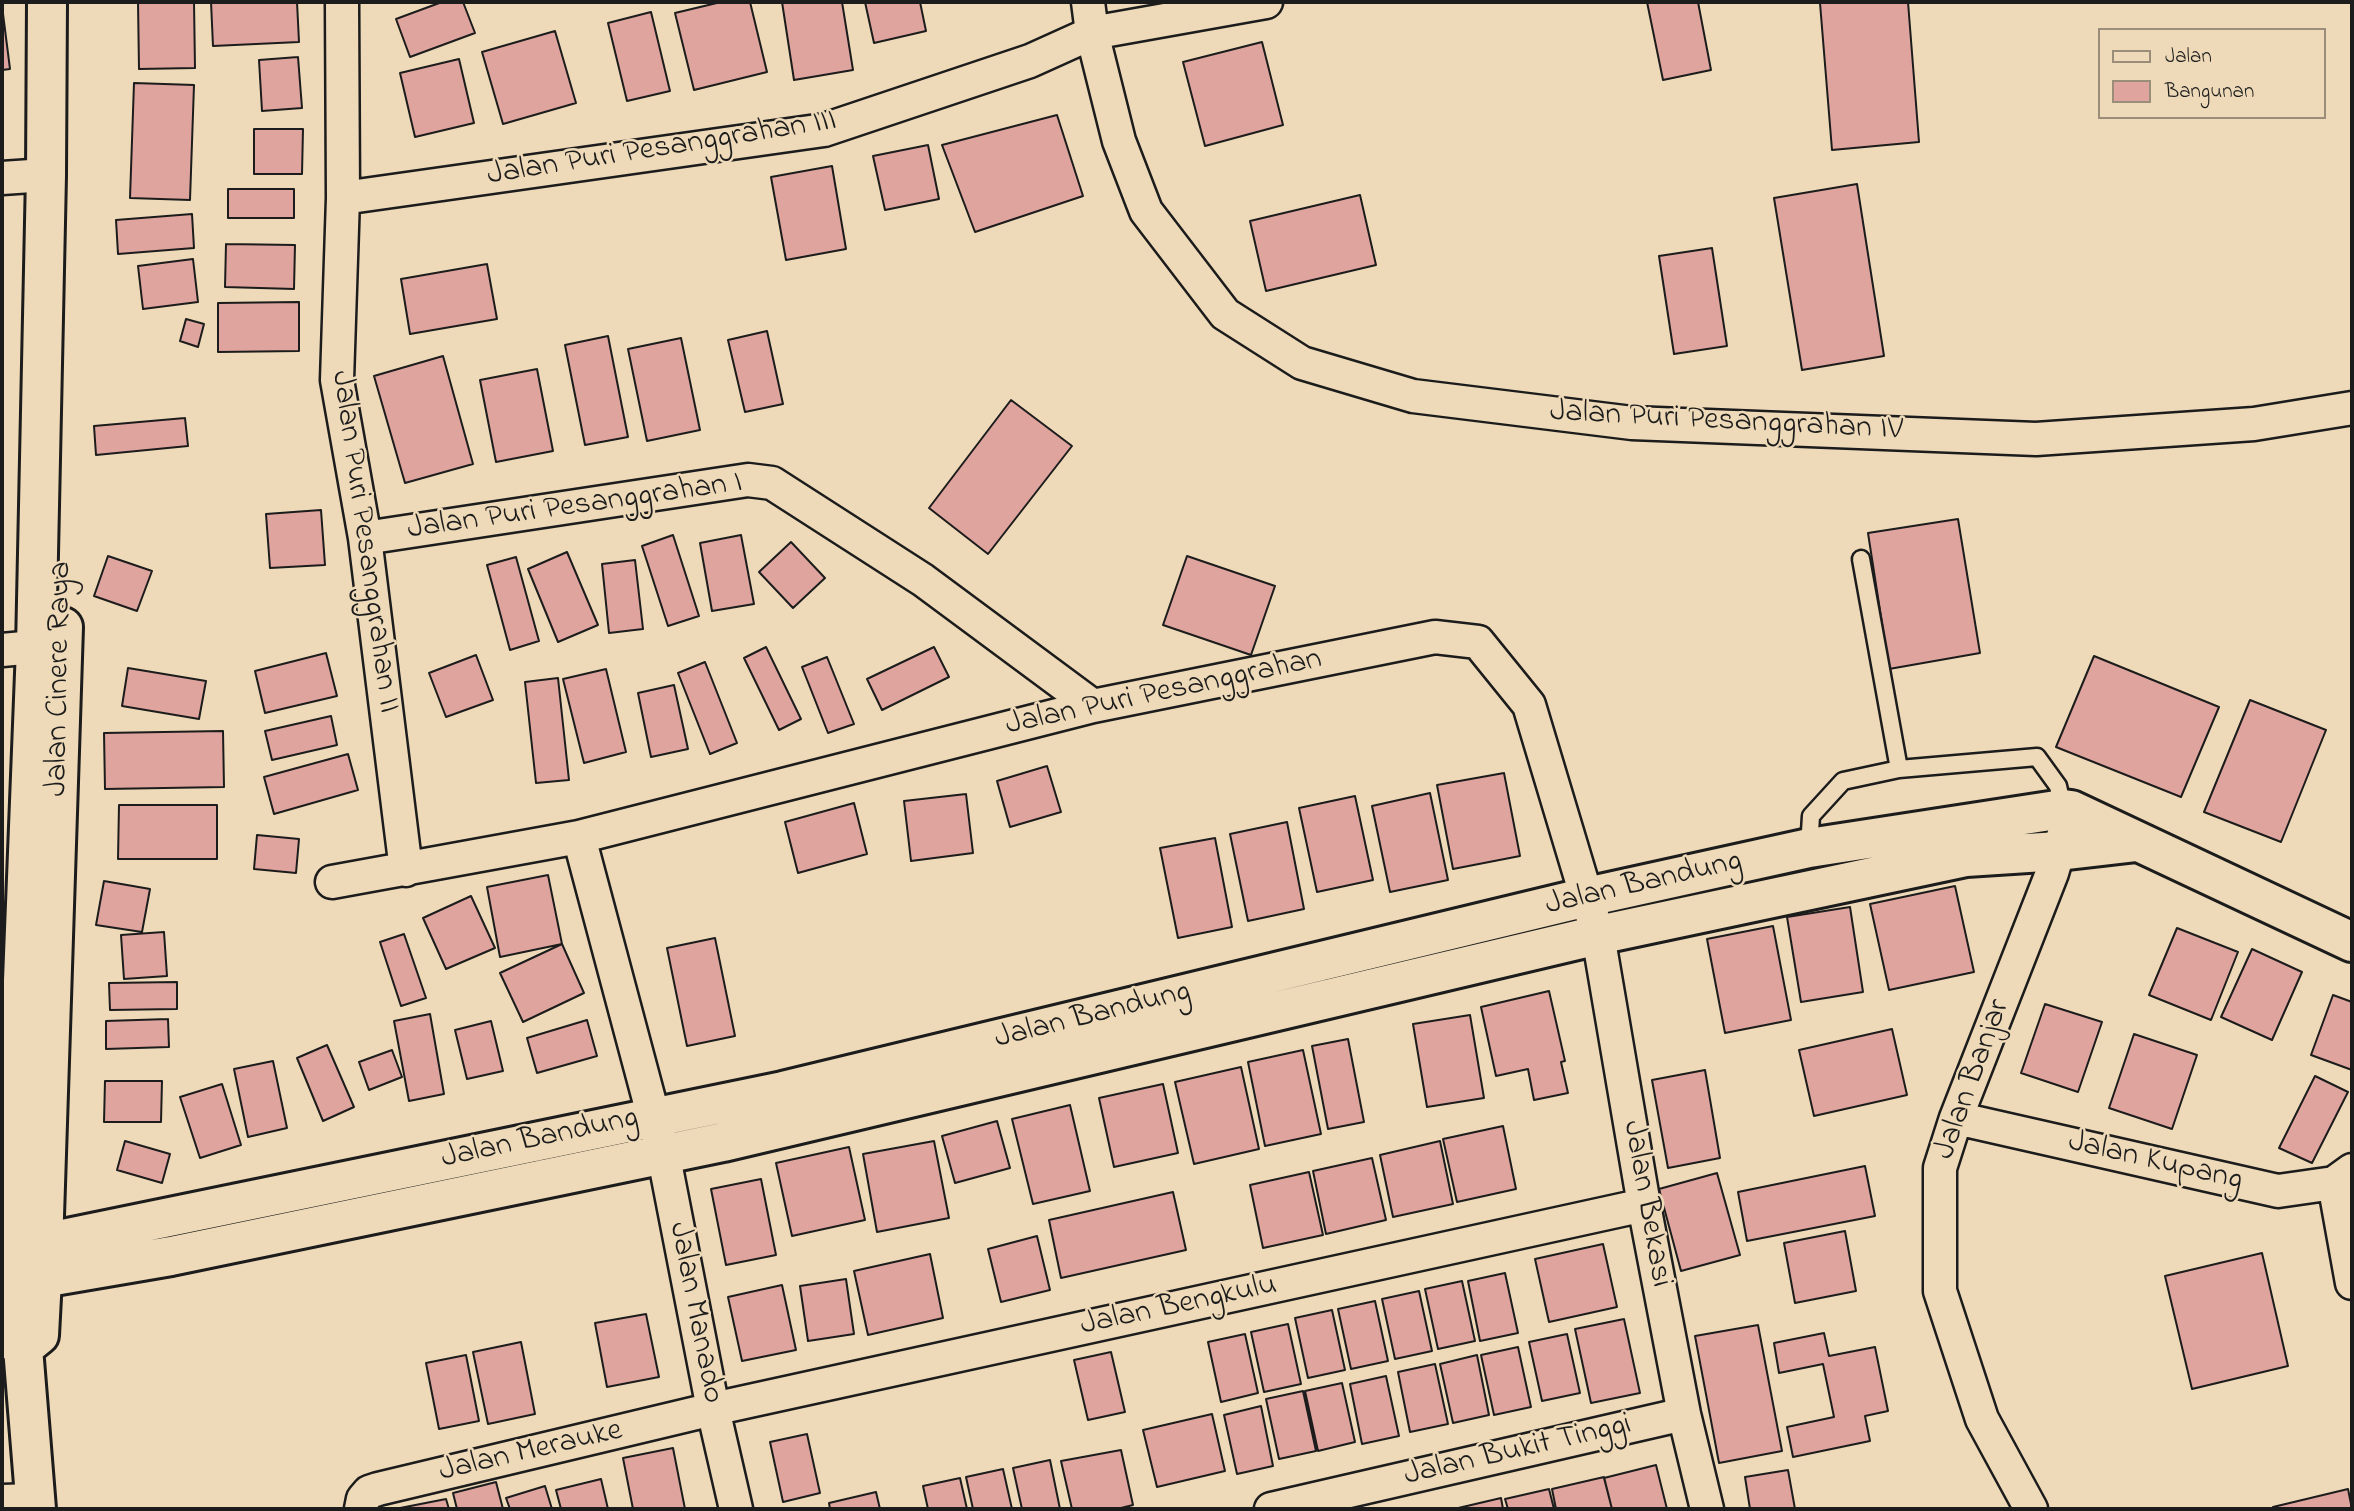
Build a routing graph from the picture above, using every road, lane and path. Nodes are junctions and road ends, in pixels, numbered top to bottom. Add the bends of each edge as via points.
1 (47, 2) edge
2 (71, 2) edge
3 (342, 2) edge
4 (1088, 2) edge
5 (1266, 2) edge
6 (1092, 33) junction
7 (46, 175) junction
8 (2, 177) edge
9 (343, 198) junction
10 (2352, 408) edge
11 (365, 538) junction
12 (1861, 559) dead end
13 (33, 648) edge
14 (1093, 706) junction
15 (1899, 769) junction
16 (2067, 809) junction
17 (579, 837) junction
18 (2137, 842) junction
19 (1809, 848) junction
20 (2059, 851) junction
21 (407, 870) junction
22 (332, 882) dead end
23 (1587, 897) junction
24 (1598, 935) junction
25 (2352, 942) edge
26 (23, 1080) edge
27 (652, 1116) junction
28 (1956, 1118) junction
29 (663, 1152) junction
30 (8, 1168) edge
31 (2343, 1176) edge
32 (1644, 1205) junction
33 (25, 1262) edge
34 (2352, 1283) edge
35 (713, 1409) junction
36 (1684, 1414) junction
37 (25, 1503) edge
38 (361, 1509) edge
39 (736, 1509) edge
40 (1271, 1509) edge
41 (1707, 1509) edge
42 (2031, 1509) edge

1 - 7 street, Jalan Cinere Raya
2 - 13 street, Jalan Cinere Raya
3 - 9 street, Jalan Puri Pesanggrahan II
4 - 6 street, Jalan Puri Pesanggrahan IV
5 - 6 street, Jalan Puri Pesanggrahan III
6 - 9 street, Jalan Puri Pesanggrahan III via 1030,61 824,130
6 - 10 street, Jalan Puri Pesanggrahan IV via 1119,141 1146,211 1225,314 1302,363 1413,396 1632,423 2036,439 2254,424
7 - 8 street
7 - 13 street, Jalan Cinere Raya
9 - 11 street, Jalan Puri Pesanggrahan II via 337,380
11 - 14 street, Jalan Puri Pesanggrahan I via 748,480 772,483 923,580
11 - 21 street, Jalan Puri Pesanggrahan II
12 - 15 lane
13 - 26 street, Jalan Cinere Raya
14 - 17 street, Jalan Puri Pesanggrahan
14 - 23 street, Jalan Puri Pesanggrahan via 1434,637 1478,642 1529,705
15 - 16 lane via 2037,757 2058,786
15 - 19 lane via 1843,781 1811,816
16 - 18 street
16 - 19 street, Jalan Bandung
16 - 20 street, Jalan Banjar
17 - 21 street, Jalan Puri Pesanggrahan
17 - 27 street
18 - 20 street, Jalan Bandung
18 - 25 street
19 - 23 street, Jalan Bandung
20 - 24 street, Jalan Bandung via 1966,857
20 - 28 street, Jalan Banjar
21 - 22 street, Jalan Puri Pesanggrahan
23 - 24 street, Jalan Bekasi
23 - 27 street, Jalan Bandung via 783,1091
24 - 29 street, Jalan Bandung via 723,1142
24 - 32 street, Jalan Bekasi
26 - 30 street, Jalan Cinere Raya
26 - 33 street, Jalan Cinere Raya
27 - 29 street, Jalan Manado
27 - 33 street, Jalan Bandung
28 - 31 street, Jalan Kupang via 2278,1191
28 - 42 street, Jalan Banjar via 1940,1168 1940,1291 1982,1419
29 - 33 street, Jalan Bandung via 171,1256
29 - 35 street, Jalan Manado
30 - 33 street, Jalan Cinere Raya
31 - 34 street
32 - 35 street, Jalan Bengkulu
32 - 36 street, Jalan Bekasi
33 - 37 street, Jalan Cinere Raya via 39,1335 23,1348
35 - 38 street, Jalan Merauke via 378,1489 363,1499
35 - 39 street, Jalan Manado
36 - 40 street, Jalan Bukit Tinggi
36 - 41 street, Jalan Bekasi

